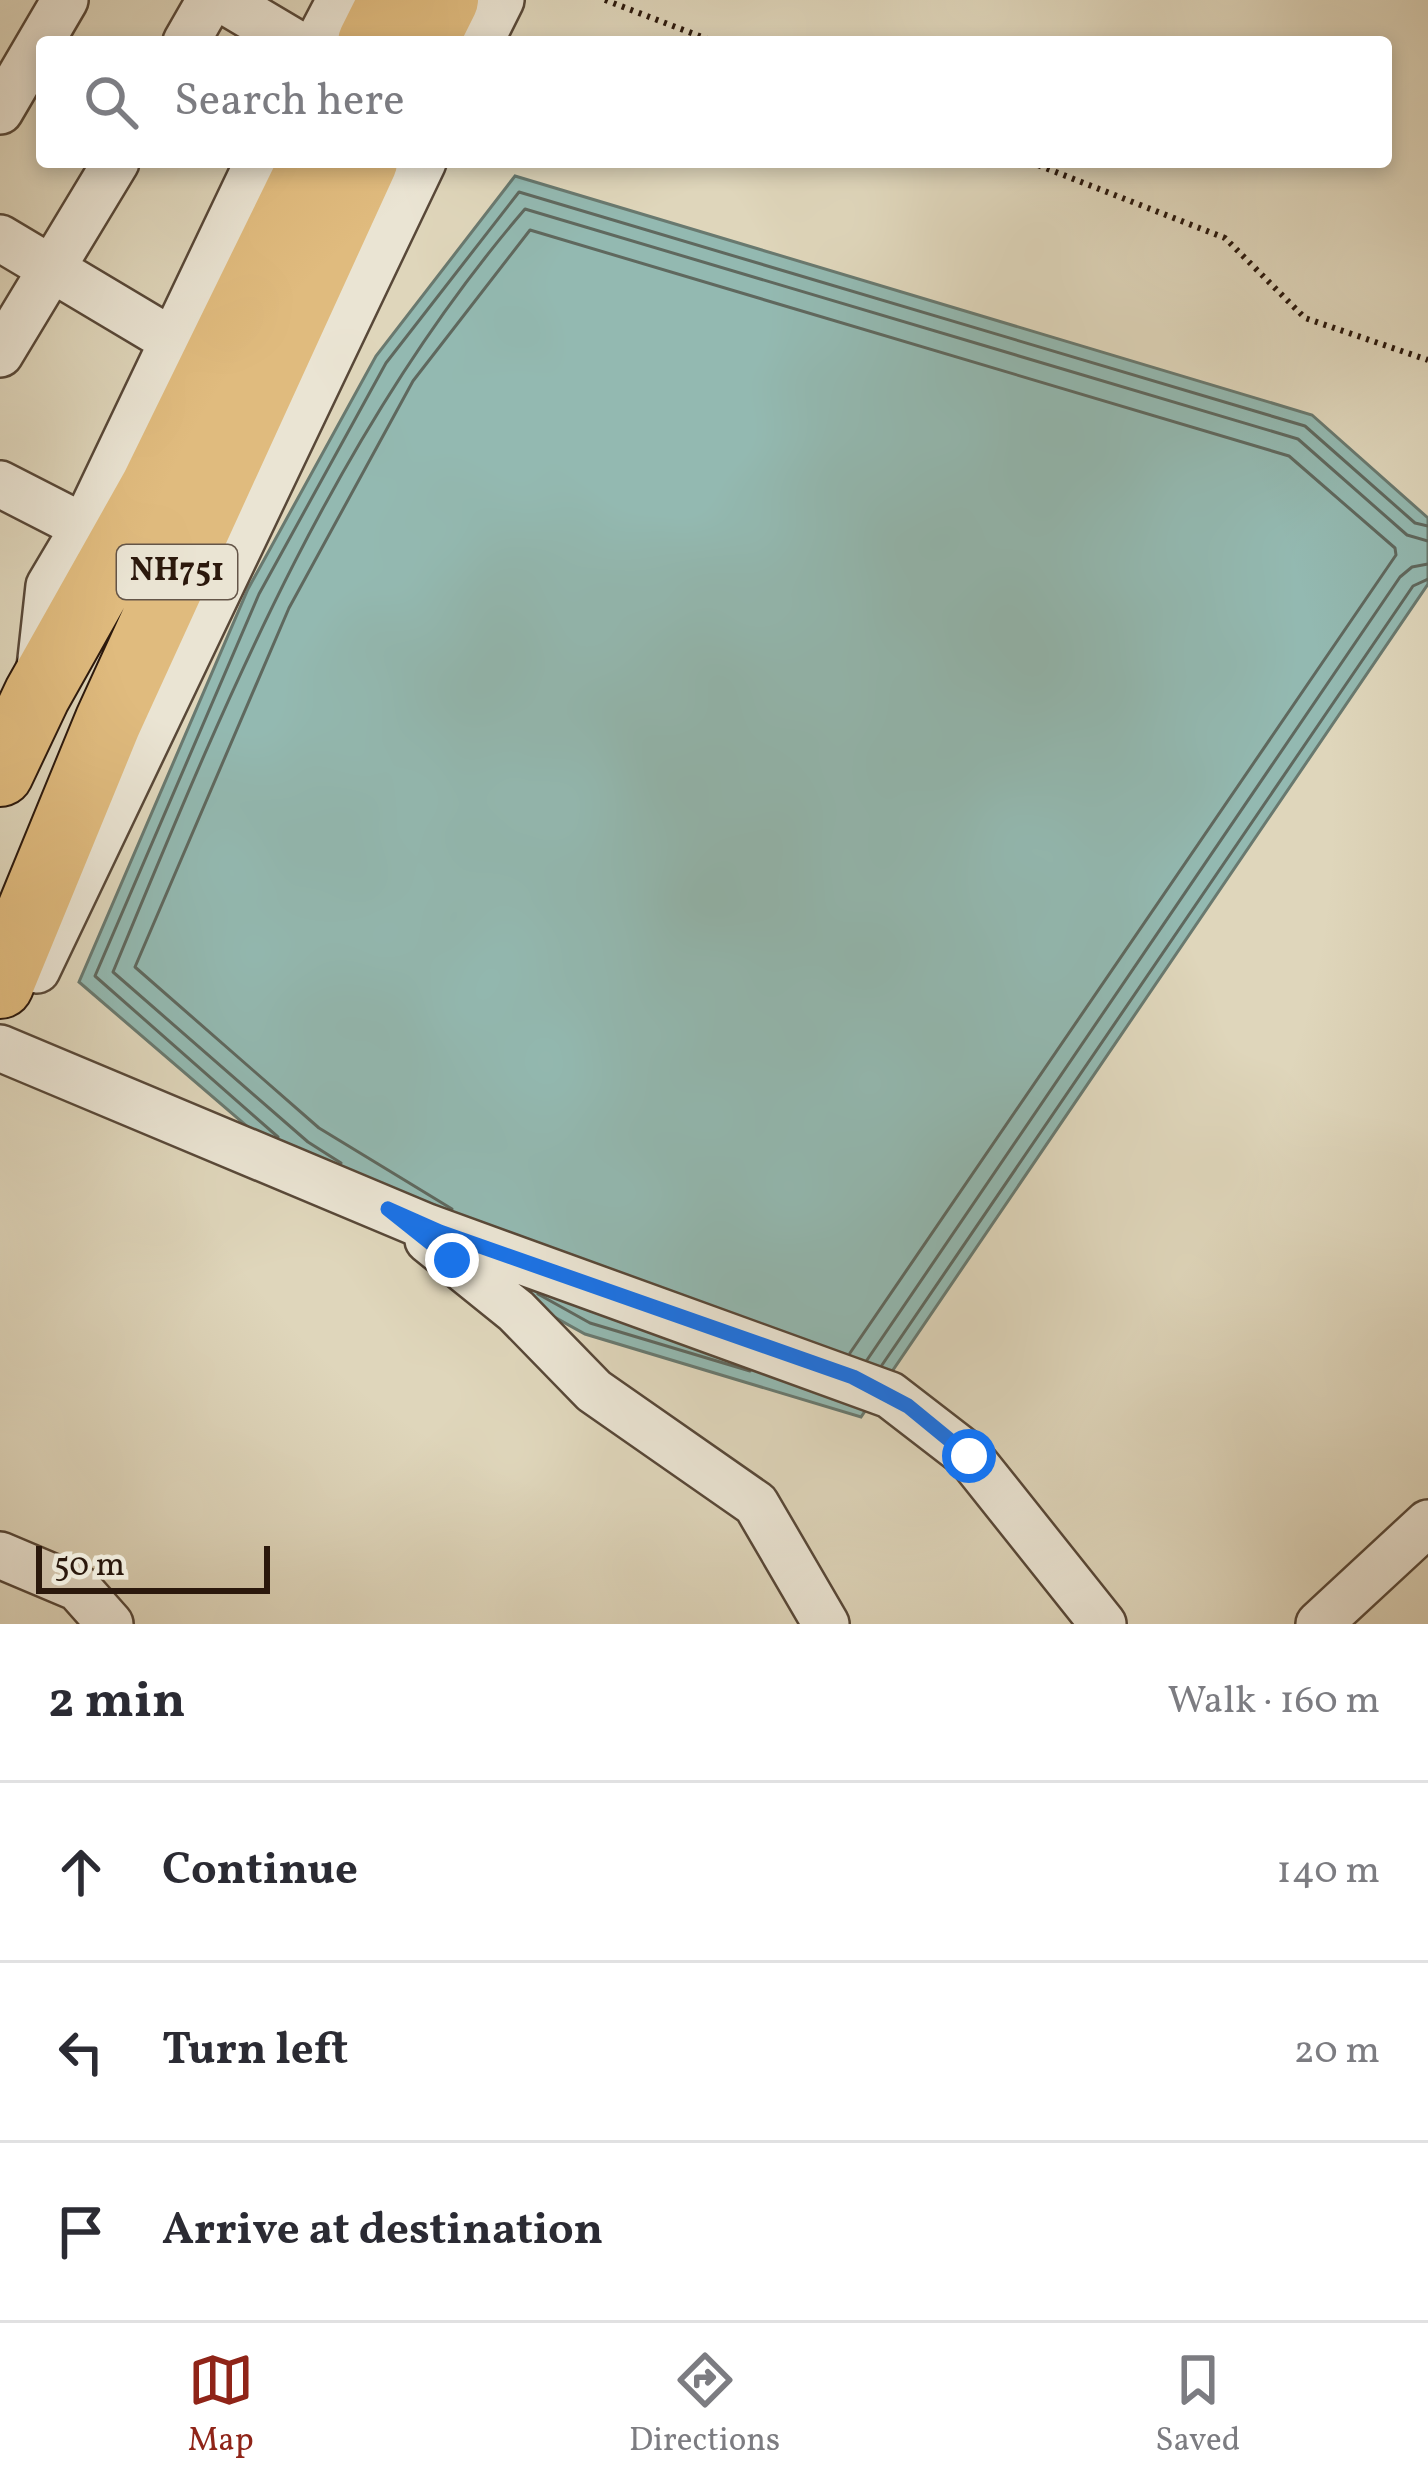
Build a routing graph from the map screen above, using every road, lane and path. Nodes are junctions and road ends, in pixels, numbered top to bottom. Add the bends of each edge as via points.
1 (65, 0) edge
2 (210, 0) edge
3 (223, 0) edge
4 (340, 0) edge
5 (392, 0) edge
6 (445, 0) edge
7 (501, 0) edge
8 (605, 0) edge
9 (44, 36) edge
10 (189, 36) edge
11 (284, 36) edge
12 (321, 36) edge
13 (374, 36) edge
14 (427, 36) edge
15 (483, 36) edge
16 (699, 36) edge
17 (36, 50) edge
18 (0, 111) edge
19 (112, 168) edge
20 (255, 168) edge
21 (310, 168) edge
22 (361, 168) edge
23 (420, 168) edge
24 (1045, 168) edge
25 (0, 238) edge
26 (52, 271) junction
27 (171, 340) junction
28 (0, 354) edge
29 (1428, 360) edge
30 (0, 484) edge
31 (84, 527) junction
32 (37, 695) junction
33 (3, 759) edge
34 (0, 986) edge
35 (0, 1004) edge
36 (0, 1048) edge
37 (388, 1209) junction
38 (1428, 1522) edge
39 (0, 1555) edge
40 (70, 1606) edge
41 (110, 1624) edge
42 (826, 1624) edge
43 (1103, 1624) edge
44 (1319, 1624) edge

1 - 9 street
2 - 10 street
3 - 11 street
4 - 12 street
5 - 13 highway
6 - 14 highway
7 - 15 street
8 - 16 path
17 - 18 street
19 - 26 street
20 - 27 street
21 - 32 highway via 154,487
22 - 34 highway, NH751 via 108,722
23 - 35 street via 37,971
24 - 29 path via 1226,238 1306,319
25 - 26 street
26 - 27 street
26 - 28 street
27 - 31 street
30 - 31 street
31 - 32 street via 50,586
32 - 33 highway
36 - 37 street
37 - 42 street via 516,1310 594,1391 756,1504
37 - 43 street via 890,1395 969,1456
38 - 44 street
39 - 40 street
40 - 41 street

